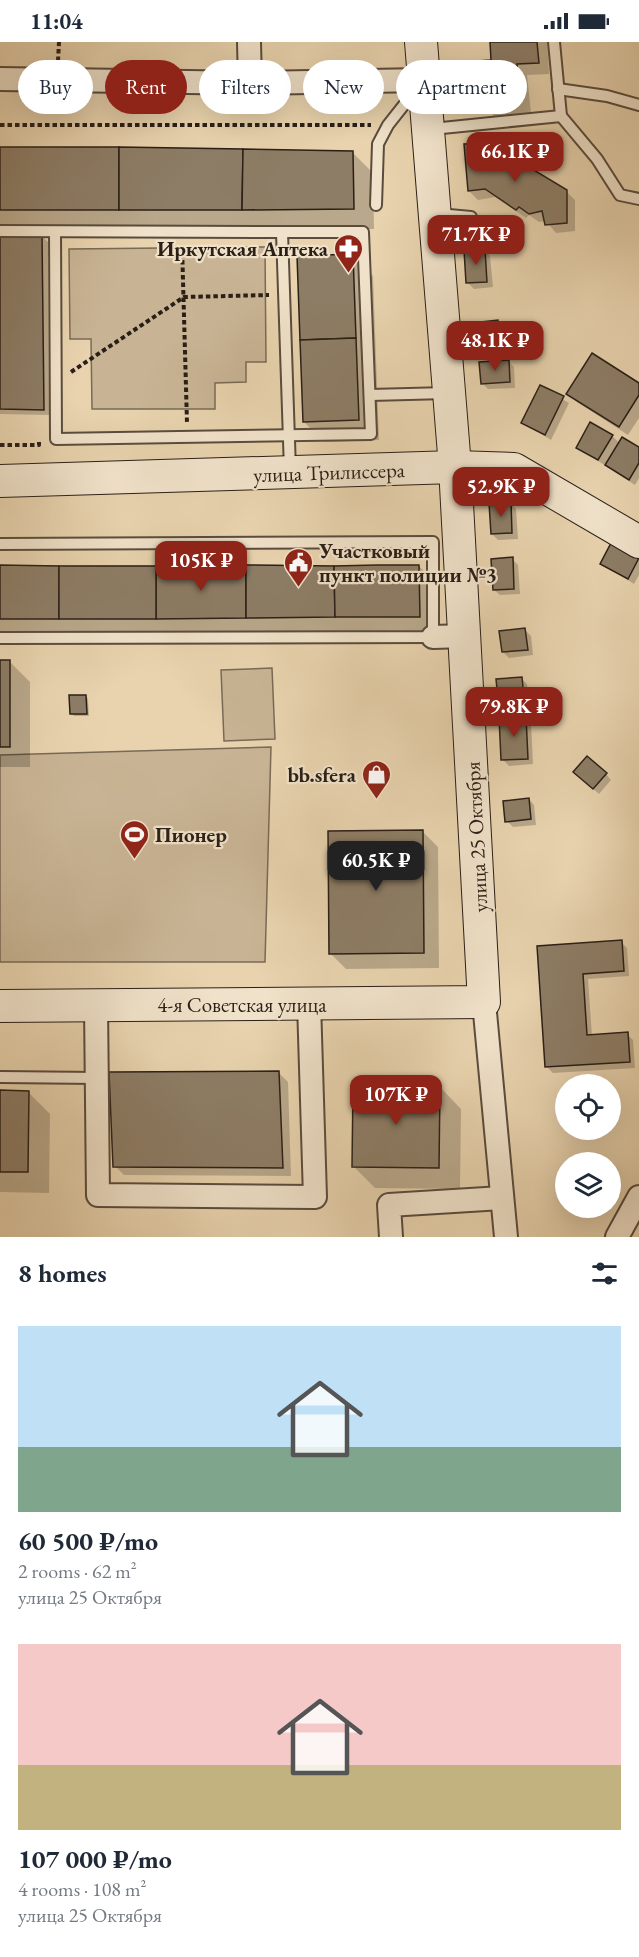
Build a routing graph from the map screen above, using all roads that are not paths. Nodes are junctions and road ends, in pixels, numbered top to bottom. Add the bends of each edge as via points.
1 (249, 42) edge
2 (421, 42) edge
3 (554, 42) edge
4 (249, 60) edge
5 (422, 60) edge
6 (0, 79) edge
7 (396, 80) edge
8 (199, 82) edge
9 (291, 82) edge
10 (558, 89) junction
11 (639, 105) edge
12 (397, 114) edge
13 (427, 114) edge
14 (561, 116) junction
15 (428, 129) junction
16 (639, 199) edge
17 (376, 205) dead end
18 (435, 214) junction
19 (471, 217) dead end
20 (0, 231) edge
21 (55, 232) junction
22 (282, 232) junction
23 (449, 393) junction
24 (369, 395) junction
25 (290, 435) junction
26 (456, 467) junction
27 (290, 473) junction
28 (0, 481) edge
29 (639, 542) edge
30 (0, 544) edge
31 (433, 636) junction
32 (466, 636) junction
33 (0, 638) edge
34 (484, 1002) junction
35 (309, 1003) junction
36 (96, 1005) junction
37 (0, 1006) edge
38 (0, 1077) edge
39 (97, 1078) junction
40 (639, 1197) edge
41 (502, 1198) junction
42 (391, 1237) edge
43 (506, 1237) edge
44 (617, 1237) edge

1 - 4 street
2 - 5 main road, улица 25 Октября
3 - 10 lane
6 - 8 street
7 - 9 street
10 - 11 lane
10 - 14 lane
12 - 17 lane via 378,144
13 - 15 main road, улица 25 Октября
14 - 15 lane
14 - 16 lane via 597,159 620,195
15 - 18 main road, улица 25 Октября
18 - 19 lane
18 - 23 main road, улица 25 Октября
20 - 21 lane
21 - 22 lane
21 - 25 lane via 56,440
22 - 24 lane via 363,232
22 - 25 lane
23 - 24 lane
23 - 26 main road, улица 25 Октября
24 - 25 lane via 371,434
25 - 27 lane
26 - 27 main road, улица Трилиссера
26 - 29 main road, улица Трилиссера via 513,469
26 - 32 main road, улица 25 Октября
27 - 28 main road, улица Трилиссера
30 - 31 lane via 433,542
31 - 32 street
31 - 33 lane
32 - 34 main road, улица 25 Октября
34 - 35 main road, 4-я Советская улица
34 - 41 street, улица 25 Октября
35 - 36 main road, 4-я Советская улица
35 - 39 street via 315,1197 98,1195
36 - 37 main road, 4-я Советская улица
36 - 39 street
38 - 39 lane
40 - 44 street
41 - 42 street via 389,1205
41 - 43 street, улица 25 Октября

